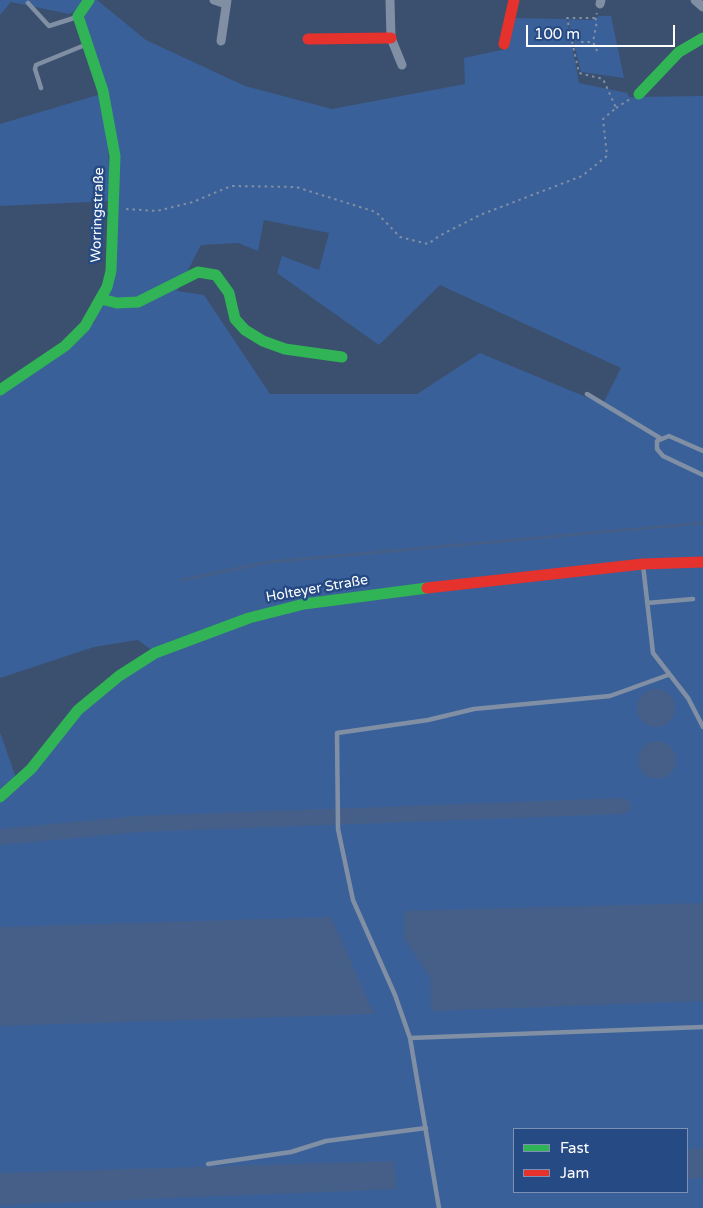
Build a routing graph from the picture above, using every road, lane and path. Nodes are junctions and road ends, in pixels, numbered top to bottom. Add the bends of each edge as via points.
1 (89, 0) edge
2 (214, 0) edge
3 (390, 0) edge
4 (514, 0) edge
5 (695, 0) edge
6 (226, 2) edge
7 (600, 2) edge
8 (28, 3) dead end
9 (703, 7) edge
10 (78, 16) junction
11 (595, 18) junction
12 (391, 38) junction
13 (703, 38) edge
14 (308, 39) dead end
15 (221, 41) dead end
16 (581, 42) dead end
17 (593, 42) junction
18 (504, 44) dead end
19 (86, 45) junction
20 (598, 54) dead end
21 (402, 65) dead end
22 (41, 88) dead end
23 (639, 94) joint
24 (616, 108) junction
25 (115, 209) junction
26 (101, 299) junction
27 (342, 357) dead end
28 (0, 390) edge
29 (587, 394) dead end
30 (660, 438) junction
31 (701, 450) edge
32 (703, 475) edge
33 (703, 562) edge
34 (643, 564) junction
35 (694, 599) dead end
36 (647, 603) junction
37 (668, 675) junction
38 (703, 727) edge
39 (0, 797) edge
40 (703, 1027) edge
41 (410, 1038) junction
42 (426, 1128) junction
43 (208, 1164) dead end
44 (439, 1208) edge

1 - 10 street
2 - 6 street
3 - 12 street
4 - 18 street
5 - 9 street
6 - 15 street
7 - 11 path
8 - 10 lane via 49,26
10 - 19 street, Worringstraße
11 - 17 path
11 - 24 path via 567,18 580,73 603,79
12 - 14 street
12 - 21 street
13 - 23 street via 679,52
16 - 17 path
17 - 20 path
19 - 22 lane via 36,65
19 - 25 street, Worringstraße via 103,91 112,130
23 - 24 path
24 - 25 path via 603,119 607,156 582,176 480,215 428,244 400,237 376,212 296,188 232,186 193,202 157,211
25 - 26 street, Worringstraße via 111,271
26 - 27 street via 117,303 138,302 198,272 216,275 229,293 235,319 245,330 285,349
26 - 28 street, Worringstraße via 84,326 65,346
29 - 30 lane
30 - 31 lane via 669,436
30 - 32 lane via 657,449 662,456
33 - 34 street, Holteyer Straße
34 - 36 lane
34 - 39 street, Holteyer Straße via 304,604 197,636 155,653 102,688 78,710 19,781
35 - 36 lane
36 - 37 lane via 653,653
37 - 38 lane via 688,698
37 - 41 lane via 610,696 474,709 428,720 337,733 338,829 353,900
40 - 41 lane
41 - 42 lane
42 - 43 lane via 326,1141 291,1152
42 - 44 lane

